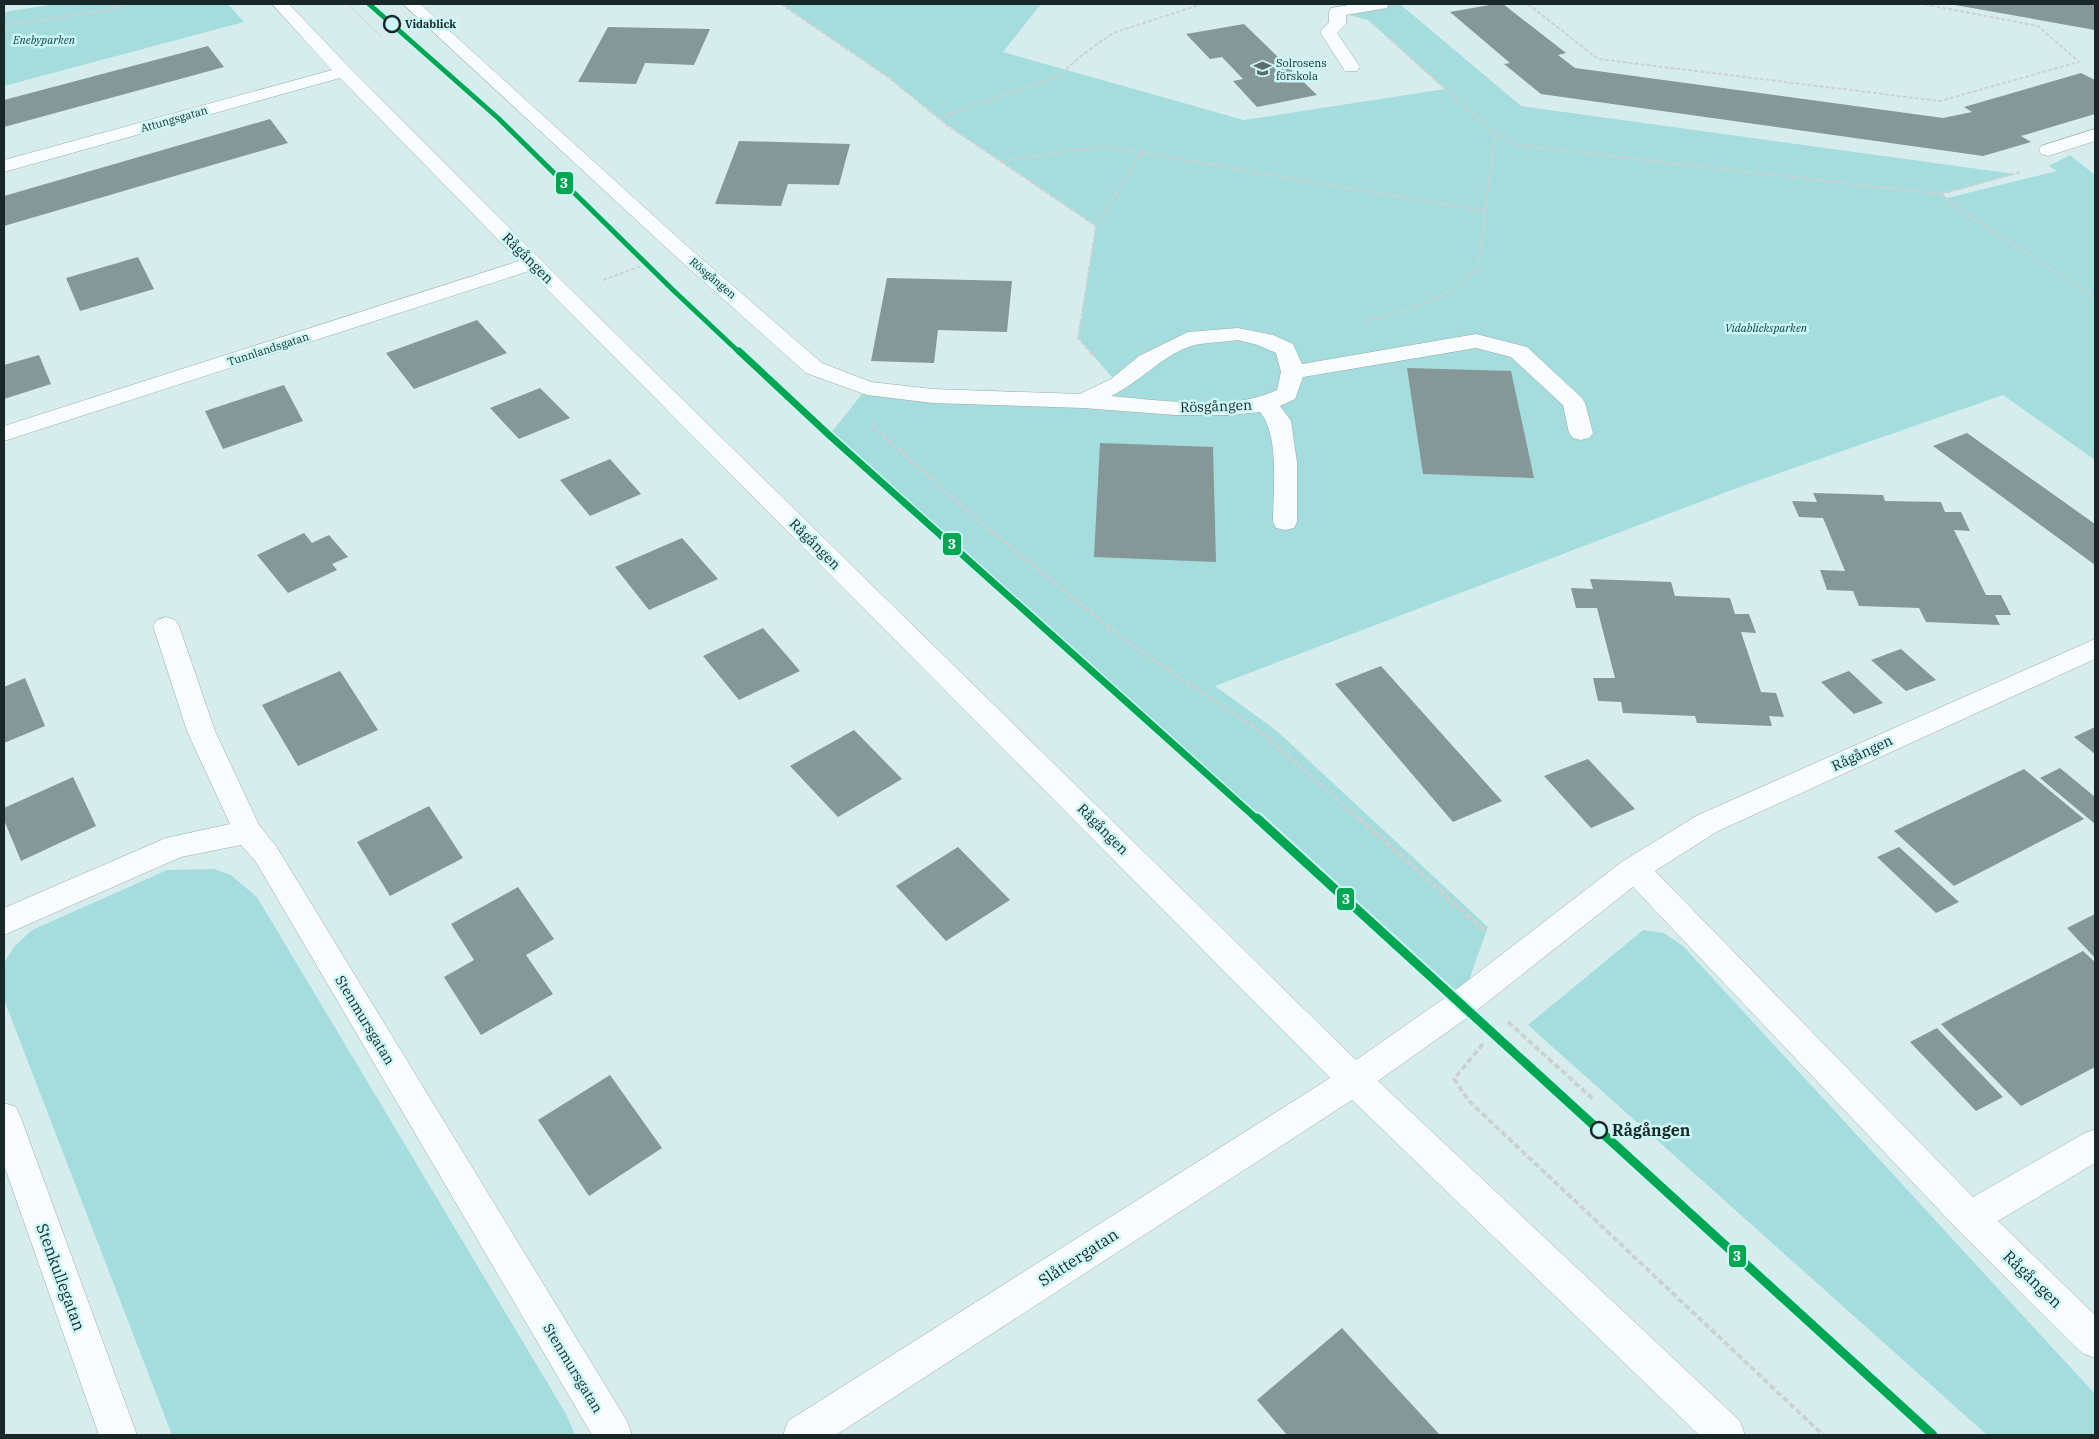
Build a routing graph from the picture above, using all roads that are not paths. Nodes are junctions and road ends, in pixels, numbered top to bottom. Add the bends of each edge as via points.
1 (280, 4) edge
2 (411, 4) edge
3 (1382, 4) edge
4 (1345, 8) edge
5 (1351, 67) dead end
6 (344, 72) junction
7 (2095, 135) edge
8 (2048, 150) road end
9 (4, 166) edge
10 (533, 263) junction
11 (1293, 372) junction
12 (1083, 401) junction
13 (1266, 404) junction
14 (1582, 433) dead end
15 (4, 434) edge
16 (1285, 522) dead end
17 (166, 626) dead end
18 (2095, 648) edge
19 (248, 832) junction
20 (1634, 869) junction
21 (4, 922) edge
22 (1354, 1080) junction
23 (4, 1118) edge
24 (2095, 1145) edge
25 (1970, 1218) junction
26 (2095, 1340) edge
27 (118, 1435) edge
28 (613, 1435) edge
29 (802, 1435) edge
30 (1726, 1435) edge

1 - 6 street, Rågången
2 - 12 street, Rösgången via 814,368 867,388 933,396
3 - 4 street
4 - 5 street via 1338,24 1328,32
6 - 9 street, Attungsgatan
6 - 10 street, Rågången
7 - 8 street
10 - 15 street, Tunnlandsgatan
10 - 22 street, Rågången
11 - 12 street, Rösgången via 1285,349 1265,340 1238,334 1188,339 1147,361 1119,384
11 - 13 street, Rösgången via 1293,382 1287,394
11 - 14 street via 1476,341 1519,352 1574,403
12 - 13 street, Rösgången via 1175,408
13 - 16 street via 1280,420
17 - 19 street, Stenmursgatan via 201,732
18 - 20 street, Rågången via 1708,823
19 - 21 street via 176,846
19 - 28 street, Stenmursgatan via 266,854
20 - 22 street, Rågången via 1460,1005
20 - 25 street, Rågången
22 - 29 street, Slåttergatan
22 - 30 street, Rågången
23 - 27 street, Stenkullegatan
24 - 25 street
25 - 26 street, Rågången

